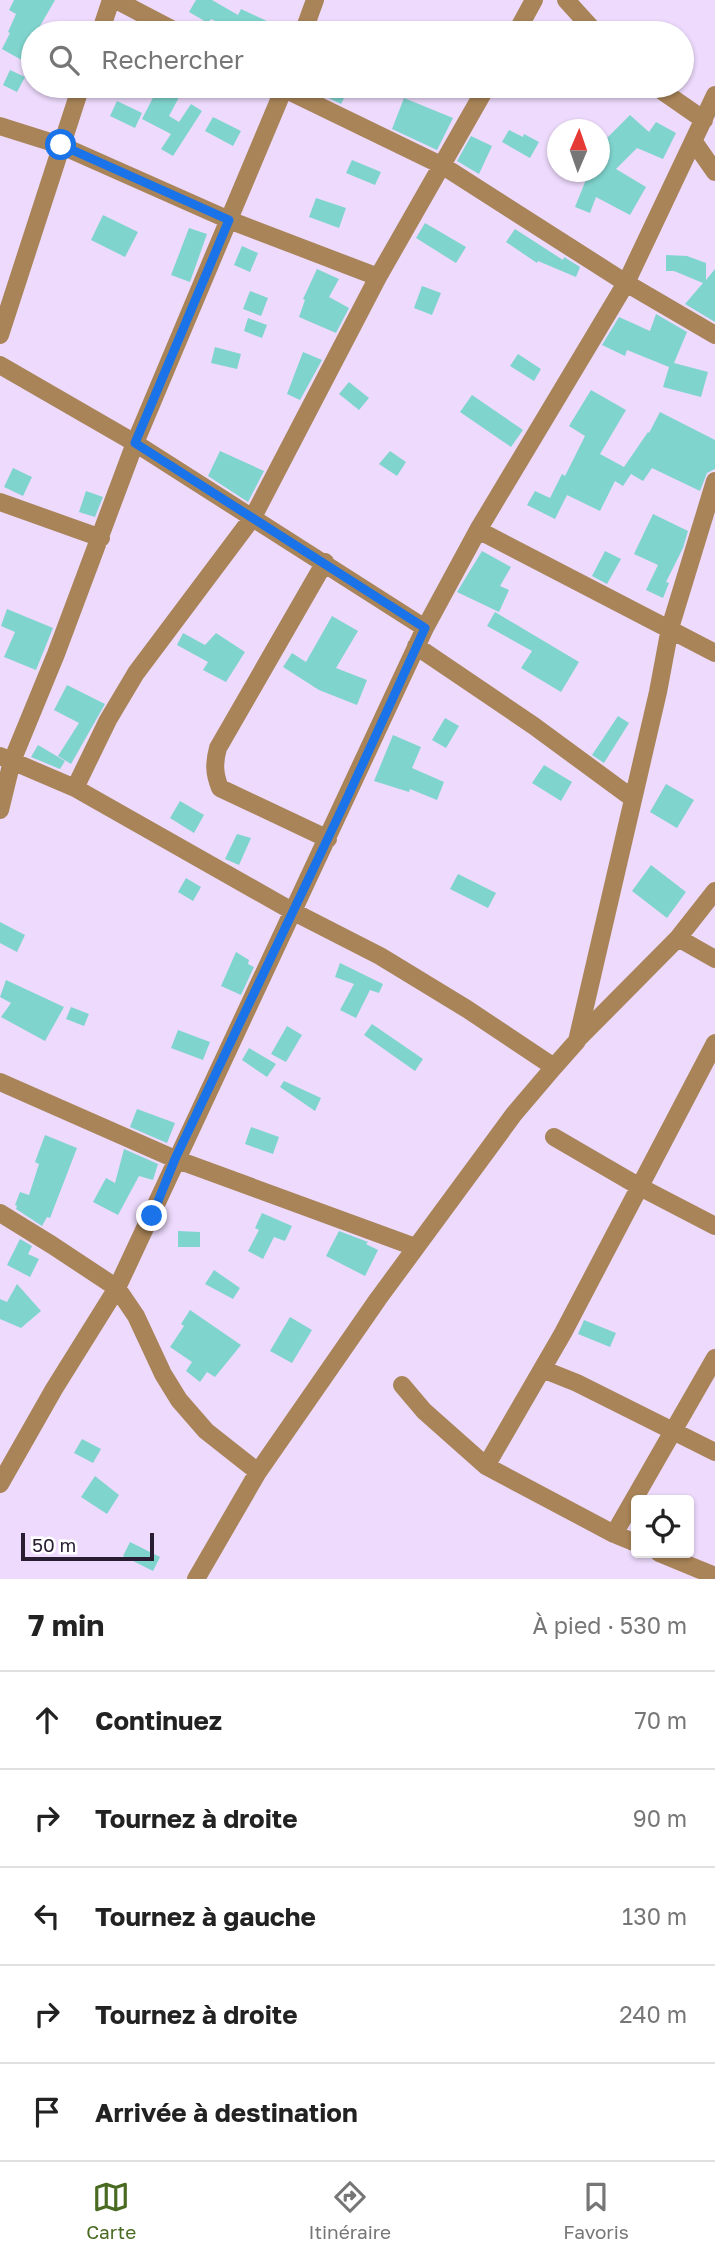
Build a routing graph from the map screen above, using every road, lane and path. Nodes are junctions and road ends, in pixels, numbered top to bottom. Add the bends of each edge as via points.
1 (113, 0) edge
2 (315, 0) edge
3 (534, 0) edge
4 (566, 0) edge
5 (105, 21) edge
6 (154, 21) edge
7 (307, 21) edge
8 (523, 21) edge
9 (585, 21) edge
10 (715, 95) edge
11 (77, 98) edge
12 (278, 98) edge
13 (304, 98) edge
14 (480, 98) edge
15 (672, 98) edge
16 (704, 120) junction
17 (0, 127) edge
18 (695, 142) junction
19 (61, 145) junction
20 (443, 166) junction
21 (715, 172) edge
22 (229, 220) junction
23 (378, 277) junction
24 (626, 283) junction
25 (0, 335) edge
26 (715, 335) edge
27 (0, 365) edge
28 (135, 443) junction
29 (715, 481) edge
30 (0, 502) edge
31 (253, 517) junction
32 (478, 530) junction
33 (101, 538) junction
34 (325, 562) junction
35 (425, 628) junction
36 (670, 628) junction
37 (416, 646) junction
38 (715, 653) edge
39 (6, 758) edge
40 (75, 788) junction
41 (632, 798) junction
42 (0, 810) edge
43 (328, 839) junction
44 (715, 891) edge
45 (292, 911) junction
46 (678, 938) junction
47 (715, 959) edge
48 (577, 1041) junction
49 (715, 1043) edge
50 (554, 1067) junction
51 (0, 1082) edge
52 (554, 1137) dead end
53 (175, 1159) junction
54 (640, 1187) junction
55 (0, 1213) edge
56 (715, 1226) edge
57 (415, 1247) junction
58 (117, 1288) junction
59 (715, 1358) edge
60 (542, 1369) junction
61 (402, 1385) dead end
62 (675, 1431) junction
63 (715, 1452) edge
64 (486, 1466) junction
65 (258, 1472) junction
66 (0, 1484) edge
67 (614, 1534) junction
68 (631, 1541) edge
69 (671, 1558) edge
70 (715, 1576) edge
71 (197, 1579) edge

1 - 5 street
1 - 6 street
2 - 7 street
3 - 8 street
4 - 9 street
10 - 16 street
11 - 19 street
12 - 22 street
13 - 20 street
14 - 20 street
15 - 16 street
16 - 18 street
17 - 19 street
18 - 21 street
18 - 24 street
19 - 22 street
19 - 25 street
20 - 23 street
20 - 24 street
22 - 23 street
22 - 28 street
23 - 31 street
24 - 26 street
24 - 32 street
27 - 28 street
28 - 31 street
28 - 33 street
29 - 36 street
30 - 33 street
31 - 34 street
31 - 40 street via 136,673
32 - 35 street
32 - 36 street
33 - 39 street
34 - 35 street
34 - 43 street via 218,748 215,774 220,788
35 - 37 street
36 - 38 street
36 - 41 street
37 - 41 street
37 - 43 street
39 - 40 street
39 - 42 street
40 - 45 street
41 - 48 street
43 - 45 street
44 - 46 street
45 - 50 street via 380,956
45 - 53 street
46 - 47 street
46 - 48 street
48 - 50 street
49 - 54 street
50 - 57 street
51 - 53 street
52 - 54 street
53 - 57 street
53 - 58 street
54 - 56 street
54 - 60 street
55 - 58 street
57 - 65 street
58 - 65 street via 179,1400 206,1431
58 - 66 street
59 - 62 street
60 - 62 street
60 - 64 street
61 - 64 street
62 - 63 street
62 - 67 street
64 - 67 street
65 - 71 street
67 - 68 street
69 - 70 street

